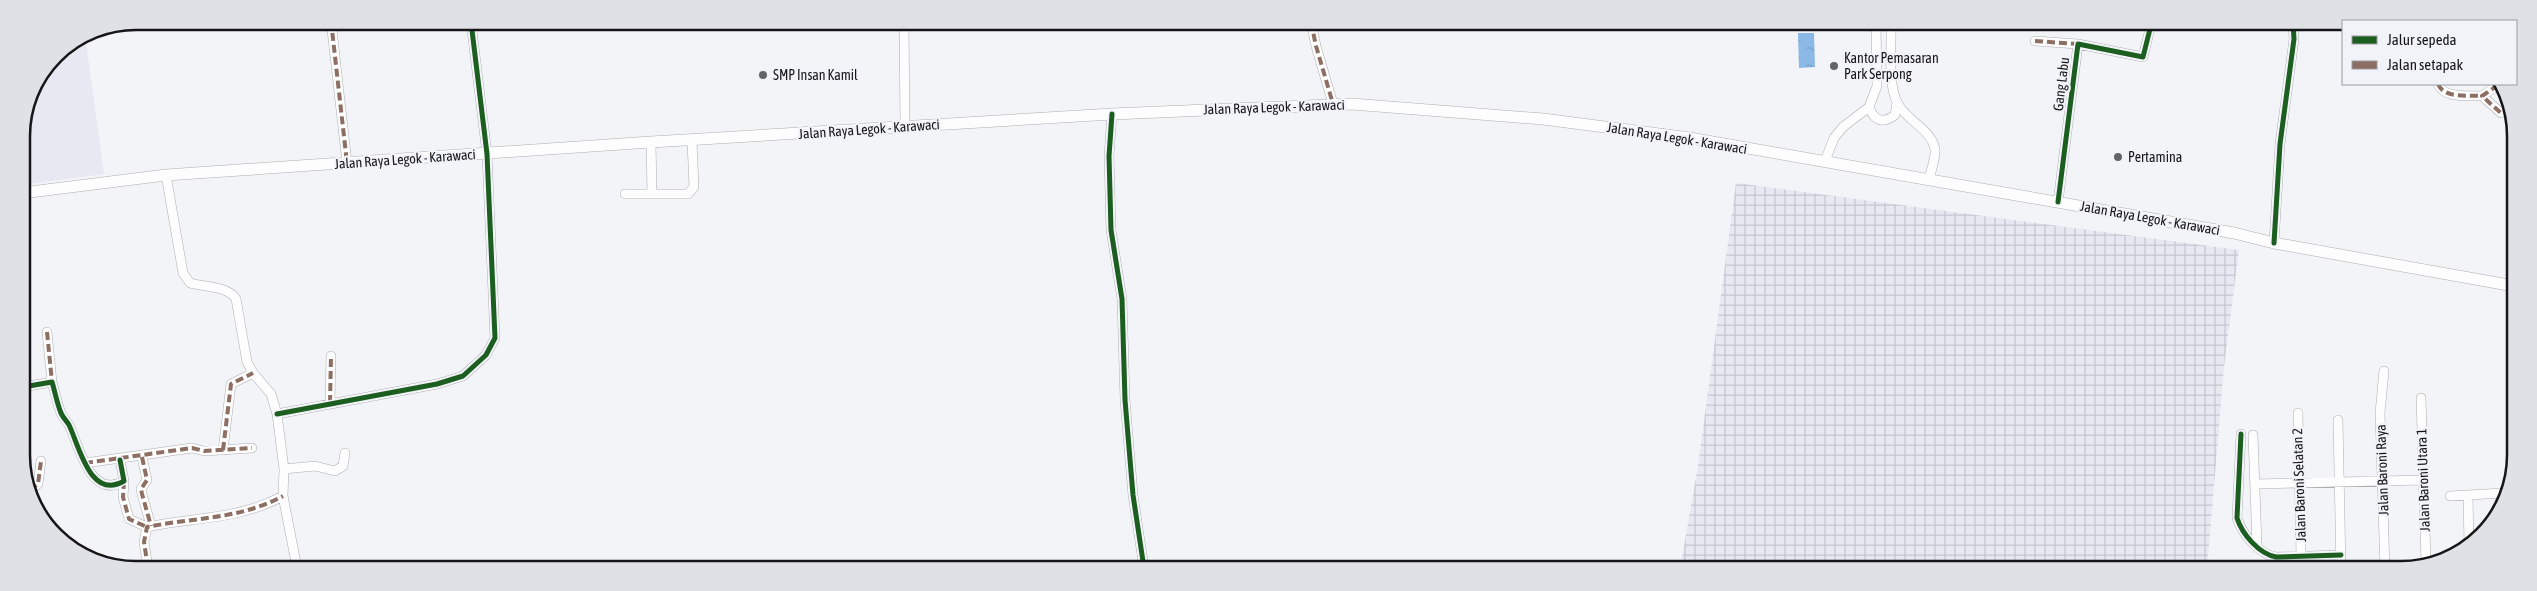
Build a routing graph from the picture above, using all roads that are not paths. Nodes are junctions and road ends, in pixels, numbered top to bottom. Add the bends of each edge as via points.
1 (332, 30) edge
2 (472, 30) edge
3 (904, 30) edge
4 (1313, 30) edge
5 (1876, 30) edge
6 (1892, 30) edge
7 (2150, 30) edge
8 (2293, 30) edge
9 (2035, 41) dead end
10 (2078, 44) junction
11 (1876, 45) junction
12 (1892, 45) junction
13 (2438, 85) edge
14 (2495, 87) edge
15 (2482, 96) junction
16 (1334, 104) junction
17 (1897, 104) junction
18 (1869, 107) junction
19 (2502, 113) dead end
20 (1112, 114) junction
21 (905, 127) junction
22 (692, 141) junction
23 (651, 142) junction
24 (488, 154) junction
25 (1825, 161) junction
26 (347, 163) junction
27 (166, 175) junction
28 (1930, 180) junction
29 (30, 191) edge
30 (625, 194) dead end
31 (652, 194) junction
32 (2058, 202) junction
33 (2274, 243) junction
34 (2507, 285) edge
35 (47, 332) dead end
36 (331, 356) dead end
37 (2384, 371) dead end
38 (254, 374) junction
39 (52, 382) junction
40 (30, 386) edge
41 (2421, 398) dead end
42 (330, 403) junction
43 (2298, 413) dead end
44 (277, 414) junction
45 (2338, 420) dead end
46 (2241, 434) dead end
47 (2253, 435) dead end
48 (252, 448) dead end
49 (224, 450) junction
50 (345, 453) dead end
51 (142, 457) junction
52 (41, 460) dead end
53 (120, 460) junction
54 (85, 463) junction
55 (284, 468) junction
56 (2423, 480) junction
57 (124, 481) junction
58 (2382, 481) junction
59 (2340, 482) junction
60 (2299, 483) junction
61 (2255, 484) junction
62 (35, 486) edge
63 (2499, 493) edge
64 (2468, 495) junction
65 (283, 496) junction
66 (2450, 496) dead end
67 (149, 527) junction
68 (2469, 537) edge
69 (2257, 545) junction
70 (2341, 555) junction
71 (2301, 556) junction
72 (2426, 557) edge
73 (147, 561) edge
74 (296, 561) edge
75 (1143, 561) edge
76 (2341, 561) edge
77 (2385, 561) edge

1 - 26 street
2 - 24 street
3 - 21 street
4 - 16 street
5 - 11 street
6 - 12 street
7 - 10 street, Gang Labu via 2143,58
8 - 33 street via 2280,144
9 - 10 street
10 - 32 street, Gang Labu
11 - 12 street
11 - 18 street via 1877,86
12 - 17 street via 1892,84
13 - 15 street via 2447,93
14 - 15 street
15 - 19 street
16 - 20 main road, Jalan Raya Legok - Karawaci
16 - 25 main road, Jalan Raya Legok - Karawaci via 1378,104 1543,119 1690,138
17 - 18 street via 1895,115 1879,121 1872,116
17 - 28 street via 1924,130 1934,148
18 - 25 street via 1842,127
20 - 21 main road, Jalan Raya Legok - Karawaci
20 - 75 street via 1109,156 1111,230 1122,299 1125,400 1133,495
21 - 22 main road, Jalan Raya Legok - Karawaci
22 - 23 main road, Jalan Raya Legok - Karawaci
22 - 31 street via 692,191 685,195
23 - 24 main road, Jalan Raya Legok - Karawaci
23 - 31 street
24 - 26 main road, Jalan Raya Legok - Karawaci
24 - 42 street via 495,338 486,355 463,376 437,384
25 - 28 main road, Jalan Raya Legok - Karawaci
26 - 27 main road, Jalan Raya Legok - Karawaci
27 - 29 main road, Jalan Raya Legok - Karawaci
27 - 38 street via 183,273 190,283 233,294 244,352
28 - 32 main road, Jalan Raya Legok - Karawaci
30 - 31 street
32 - 33 main road, Jalan Raya Legok - Karawaci
33 - 34 main road, Jalan Raya Legok - Karawaci
35 - 39 street
36 - 42 street
37 - 58 street, Jalan Baroni Raya via 2380,414
38 - 44 street via 271,394
38 - 49 street via 231,384
39 - 40 street
39 - 54 street via 61,413
41 - 56 street, Jalan Baroni Utara 1
42 - 44 street
43 - 60 street, Jalan Baroni Selatan 2
44 - 55 street
45 - 59 street
46 - 69 street via 2237,518 2241,530
47 - 61 street
48 - 49 street
49 - 51 street via 192,448
50 - 55 street via 343,466 335,471 314,466
51 - 53 street
51 - 67 street via 147,480 142,494
52 - 62 street
53 - 54 street
53 - 57 street
54 - 57 street via 91,474 104,483
55 - 65 street
56 - 58 street
56 - 72 street, Jalan Baroni Utara 1
57 - 67 street via 122,497 129,519
58 - 59 street
58 - 77 street, Jalan Baroni Raya
59 - 60 street
59 - 70 street
60 - 61 street
60 - 71 street, Jalan Baroni Selatan 2
61 - 69 street
63 - 64 street
64 - 66 street
64 - 68 street
65 - 67 street via 262,507 227,516
65 - 74 street
67 - 73 street via 144,542
69 - 71 street via 2267,555
70 - 71 street
70 - 76 street

